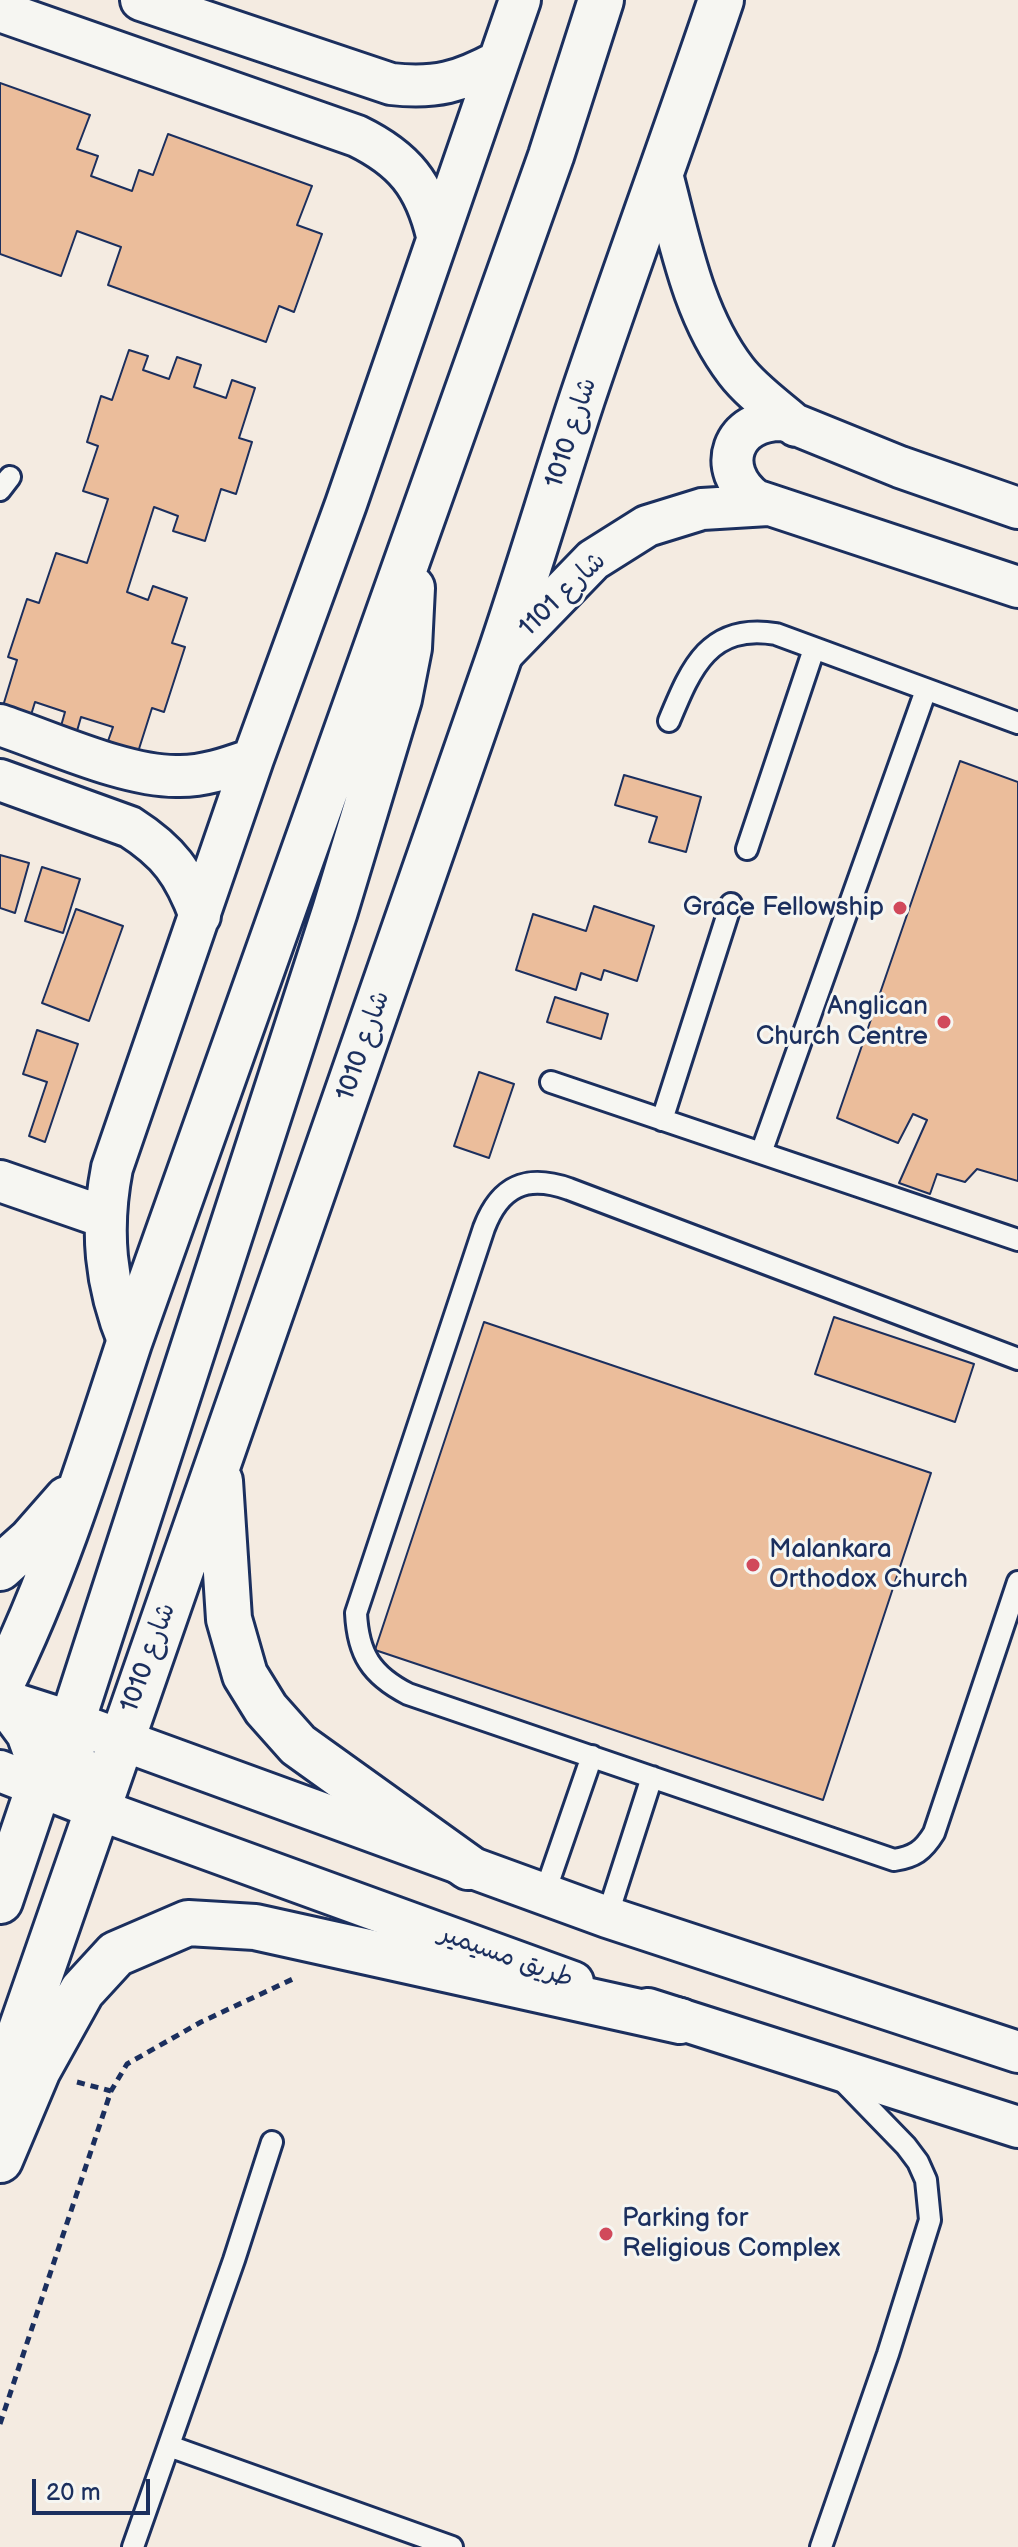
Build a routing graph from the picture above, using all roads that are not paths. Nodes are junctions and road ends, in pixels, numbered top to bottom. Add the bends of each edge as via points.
1 (141, 0) edge
2 (520, 0) edge
3 (601, 0) edge
4 (721, 0) edge
5 (0, 11) edge
6 (499, 61) junction
7 (364, 76) junction
8 (337, 129) junction
9 (662, 174) junction
10 (437, 236) junction
11 (796, 426) junction
12 (768, 505) junction
13 (1018, 508) edge
14 (411, 545) junction
15 (1018, 587) edge
16 (814, 649) junction
17 (499, 657) junction
18 (926, 690) junction
19 (669, 721) dead end
20 (1018, 723) edge
21 (0, 725) edge
22 (253, 759) junction
23 (131, 770) junction
24 (0, 780) edge
25 (112, 821) junction
26 (747, 849) dead end
27 (731, 904) dead end
28 (200, 916) junction
29 (551, 1082) dead end
30 (662, 1120) junction
31 (761, 1153) junction
32 (0, 1181) edge
33 (104, 1217) junction
34 (1018, 1240) edge
35 (129, 1343) junction
36 (1018, 1359) edge
37 (219, 1463) junction
38 (84, 1479) junction
39 (0, 1568) edge
40 (1018, 1582) edge
41 (0, 1687) edge
42 (0, 1700) edge
43 (72, 1722) junction
44 (119, 1741) junction
45 (592, 1756) junction
46 (652, 1777) junction
47 (20, 1778) edge
48 (97, 1809) junction
49 (468, 1867) junction
50 (544, 1895) junction
51 (0, 1901) edge
52 (607, 1917) junction
53 (680, 2021) junction
54 (1018, 2052) edge
55 (832, 2069) junction
56 (0, 2090) edge
57 (1018, 2127) edge
58 (272, 2142) dead end
59 (0, 2160) edge
60 (169, 2446) junction
61 (133, 2547) edge
62 (452, 2547) edge
63 (821, 2547) edge

1 - 7 street
2 - 6 street
3 - 14 street via 551,156
4 - 9 street, شارع 1010
5 - 8 street
6 - 7 street via 446,84 419,87
6 - 10 street
7 - 8 street via 371,99 368,111 360,121
8 - 10 street via 381,148 402,165 431,210
9 - 11 street, شارع 1101 via 693,291 714,335 737,373
9 - 17 street, شارع 1010
10 - 22 street
11 - 12 street, شارع 1101 via 784,420 757,423 737,442 732,468 736,481
11 - 13 street, شارع 1101
12 - 15 street, شارع 1101
12 - 17 street, شارع 1101 via 702,509 647,526 593,560
14 - 35 street
14 - 43 street via 413,597 399,699
16 - 18 lane
16 - 19 lane via 776,634 754,631 734,636 700,657
16 - 26 lane
17 - 37 street, شارع 1010
18 - 20 lane
18 - 31 lane
21 - 23 street
22 - 23 street via 180,777
22 - 28 street
23 - 25 street via 126,803
24 - 25 street
25 - 28 street via 130,827 166,854 186,882
27 - 30 lane
28 - 33 street via 112,1168
29 - 30 lane
30 - 31 lane
31 - 34 lane
32 - 33 street
33 - 35 street via 109,1281
35 - 38 street
36 - 45 lane via 548,1182 527,1183 507,1192 492,1208 484,1228 356,1613 357,1633 363,1653 389,1685
37 - 44 street, شارع 1010
37 - 49 street via 229,1619 245,1675 298,1745
38 - 39 street
38 - 41 street
40 - 46 lane via 934,1833 911,1857 894,1860
42 - 43 street
42 - 47 street via 29,1733 38,1758
43 - 44 street
43 - 48 street via 73,1769
44 - 48 street, شارع 1010
44 - 49 street
45 - 46 lane
45 - 50 lane
46 - 52 lane
47 - 48 street, طريق مسيمير
47 - 51 street
48 - 53 street, طريق مسيمير
48 - 56 street, شارع 1010
49 - 50 street
50 - 52 street
52 - 54 street
53 - 55 street, طريق مسيمير
53 - 59 street via 255,1927 188,1923 116,1954 82,1991 38,2070
55 - 57 street, طريق مسيمير
55 - 63 lane via 918,2162 926,2180 930,2220
58 - 60 lane
60 - 61 lane
60 - 62 lane

